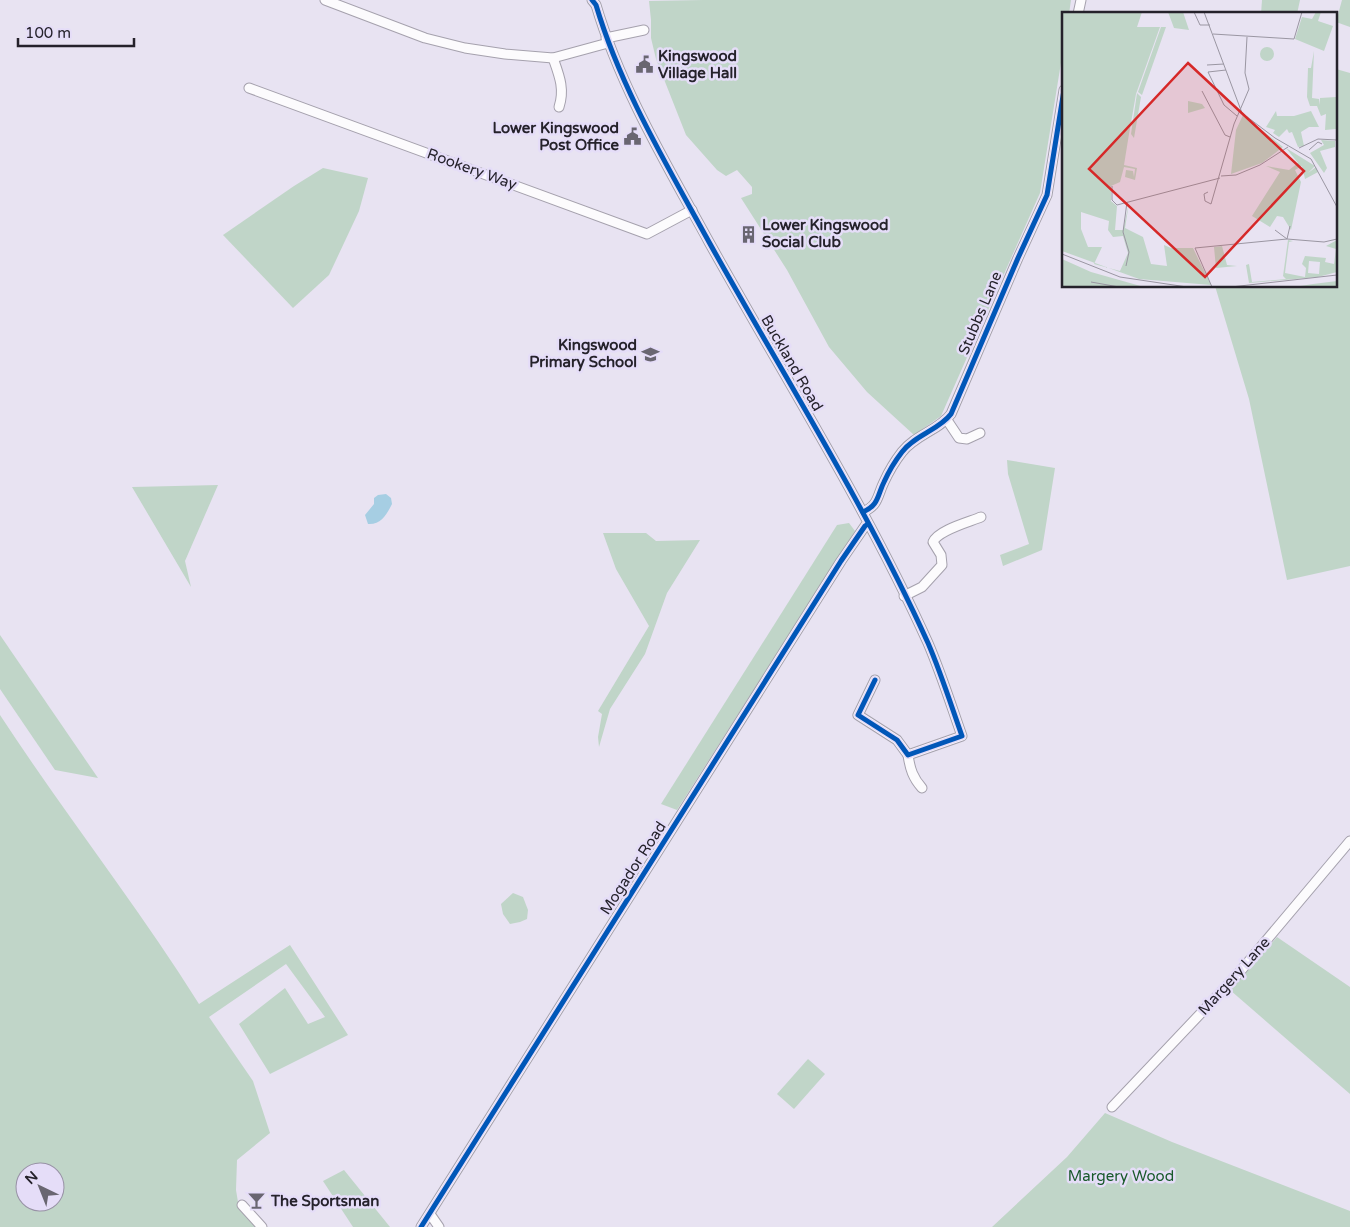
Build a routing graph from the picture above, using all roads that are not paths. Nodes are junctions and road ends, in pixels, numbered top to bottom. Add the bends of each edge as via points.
1 (325, 0) edge
2 (595, 2) edge
3 (644, 30) dead end
4 (607, 41) junction
5 (553, 58) junction
6 (249, 88) dead end
7 (1062, 102) edge
8 (559, 107) dead end
9 (692, 210) junction
10 (947, 420) junction
11 (980, 433) dead end
12 (863, 512) junction
13 (981, 517) dead end
14 (868, 524) junction
15 (904, 596) junction
16 (875, 680) dead end
17 (908, 755) junction
18 (922, 788) dead end
19 (1350, 841) edge
20 (1112, 1107) dead end
21 (242, 1205) dead end
22 (430, 1214) junction
23 (262, 1227) edge
24 (421, 1227) edge
25 (439, 1227) edge

1 - 5 street via 425,38 465,48
2 - 4 street, Buckland Road
3 - 4 street
4 - 5 street
4 - 9 street, Buckland Road via 638,111
5 - 8 street via 562,82
6 - 9 street, Rookery Way via 647,234
7 - 10 street, Stubbs Lane via 1047,195
9 - 12 street, Buckland Road
10 - 11 street via 959,438 967,439
10 - 12 street via 903,450 892,465 877,501
12 - 14 street, Buckland Road
13 - 15 street via 935,537 933,542 941,555 942,565 922,587
14 - 15 street, Buckland Road
14 - 22 street, Mogador Road via 841,560
15 - 17 street, Buckland Road via 928,644 962,736
16 - 17 street via 858,715 897,740
17 - 18 street via 915,781
19 - 20 street, Margery Lane via 1238,974
21 - 23 street
22 - 24 street, Mogador Road
22 - 25 street

